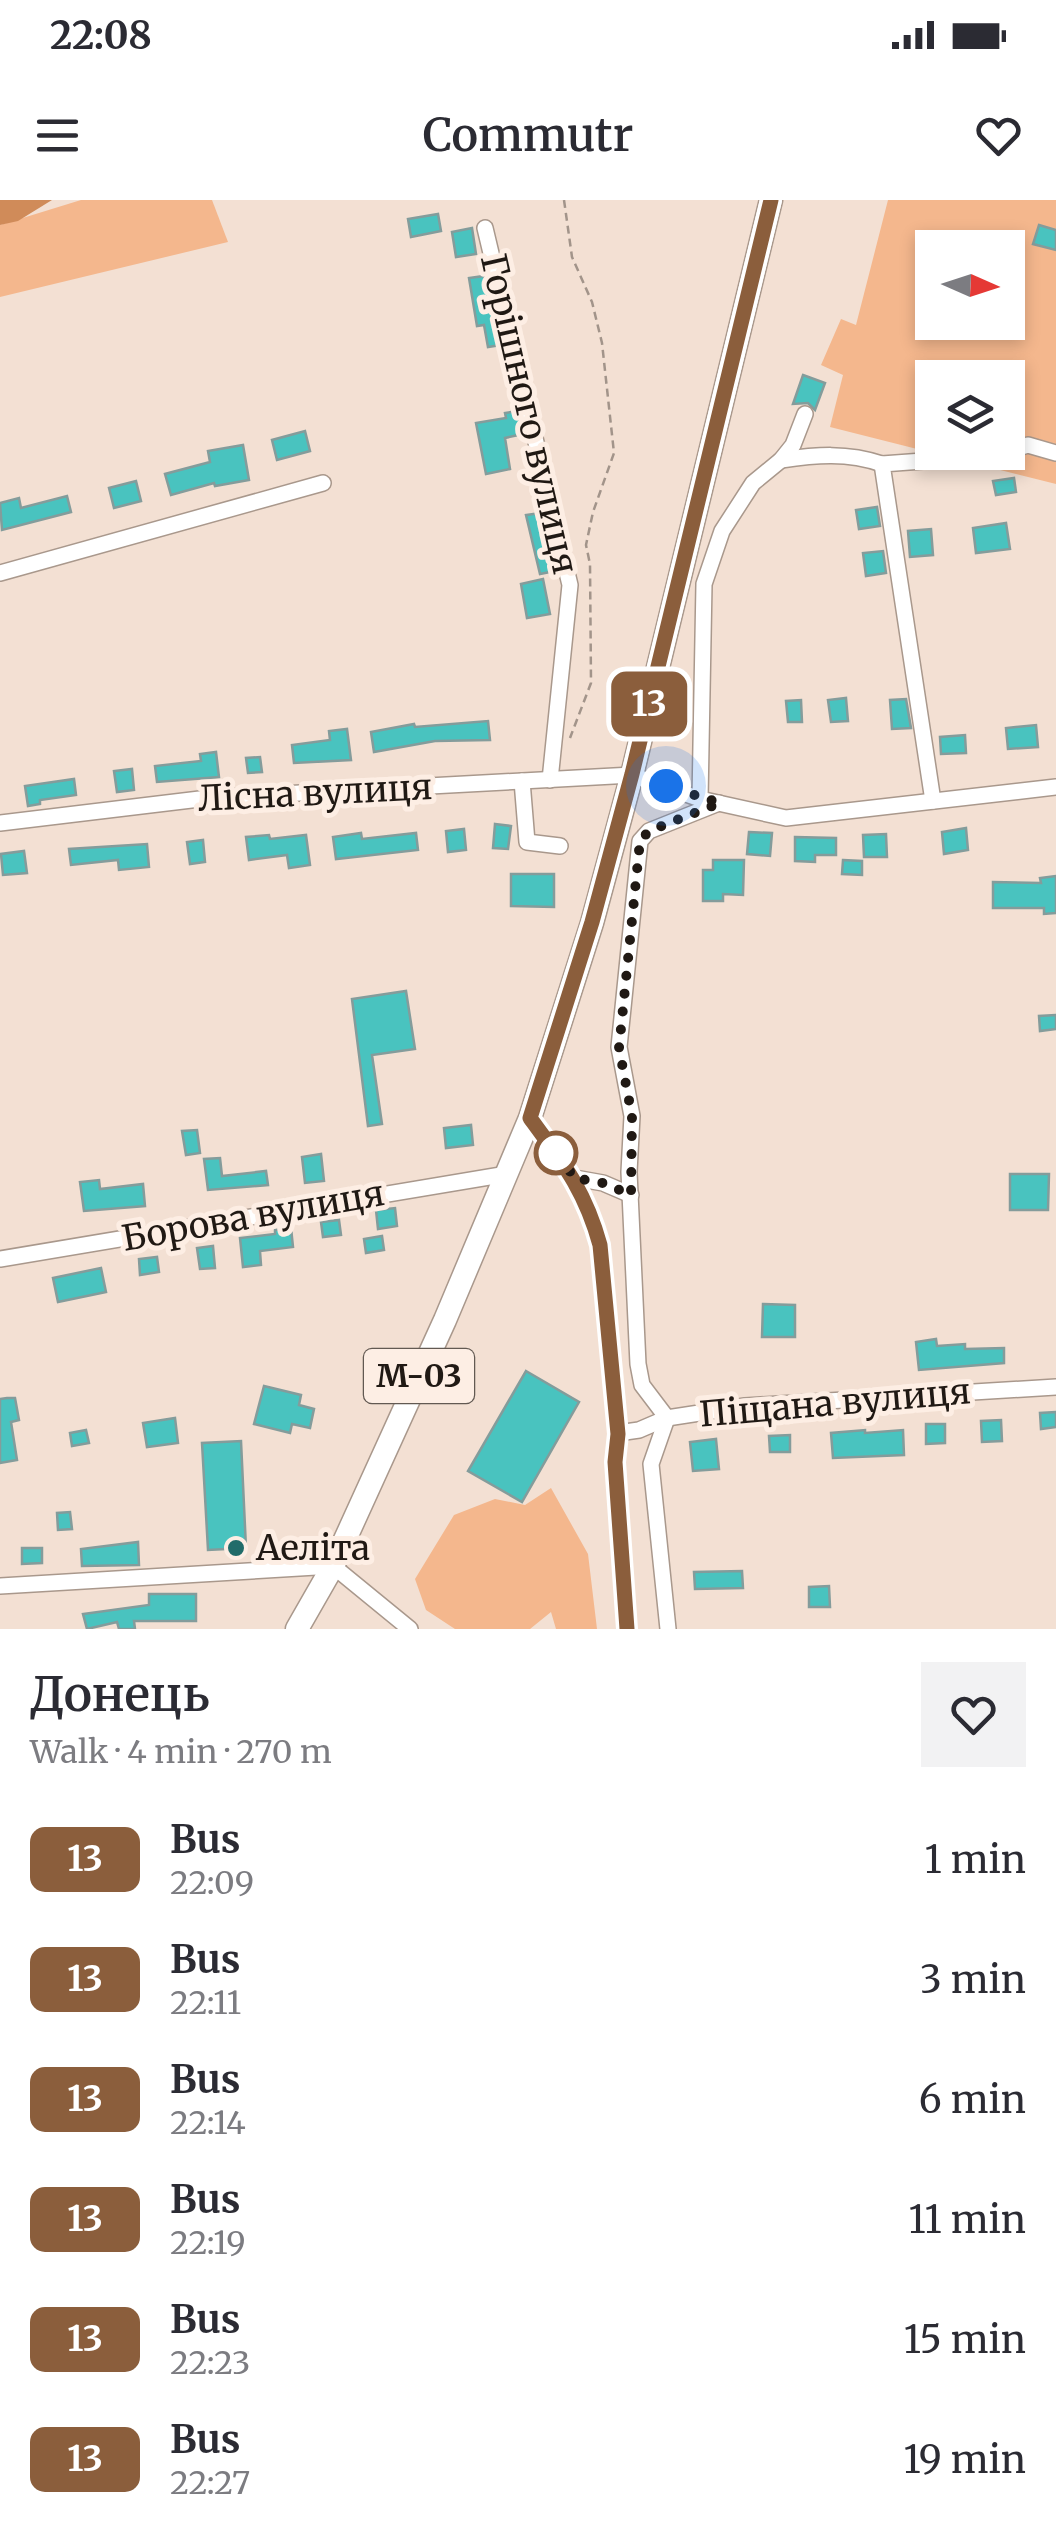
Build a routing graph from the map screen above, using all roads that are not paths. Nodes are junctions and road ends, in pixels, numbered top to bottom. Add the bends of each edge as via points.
1 (771, 200) edge
2 (485, 228) dead end
3 (806, 414) dead end
4 (1025, 446) edge
5 (1056, 454) edge
6 (781, 460) junction
7 (915, 461) edge
8 (882, 464) junction
9 (322, 483) dead end
10 (0, 572) edge
11 (632, 774) junction
12 (550, 780) junction
13 (522, 782) junction
14 (1056, 787) edge
15 (700, 798) junction
16 (933, 801) junction
17 (720, 803) junction
18 (0, 823) edge
19 (560, 846) dead end
20 (530, 1118) junction
21 (507, 1174) junction
22 (575, 1178) junction
23 (631, 1195) junction
24 (0, 1259) edge
25 (1056, 1386) edge
26 (667, 1418) junction
27 (618, 1434) junction
28 (333, 1566) junction
29 (0, 1586) edge
30 (297, 1629) edge
31 (410, 1629) edge
32 (628, 1629) edge
33 (668, 1629) edge

1 - 11 highway, М-03
2 - 12 street, Горішного вулиця via 570,584
3 - 6 street
4 - 5 street
6 - 8 street via 857,455
6 - 15 street via 753,483 722,531 704,584
7 - 8 street
8 - 16 street
9 - 10 street
11 - 12 street, Лісна вулиця
11 - 15 street
11 - 20 highway, М-03
12 - 13 street, Лісна вулиця
13 - 18 street, Лісна вулиця via 208,798
13 - 19 street via 527,842
14 - 16 street
15 - 17 street
16 - 17 street via 786,818
17 - 23 street via 649,831 640,841 619,1048 632,1116
20 - 21 highway, М-03
20 - 22 street
21 - 24 street, Борова вулиця
21 - 28 highway, М-03
22 - 23 street
22 - 27 street via 600,1245
23 - 26 street via 638,1364 642,1385
25 - 26 street, Піщана вулиця via 745,1406
26 - 27 street, Піщана вулиця
26 - 33 street via 651,1464
27 - 32 street
28 - 29 street
28 - 30 highway, М-03
28 - 31 street

